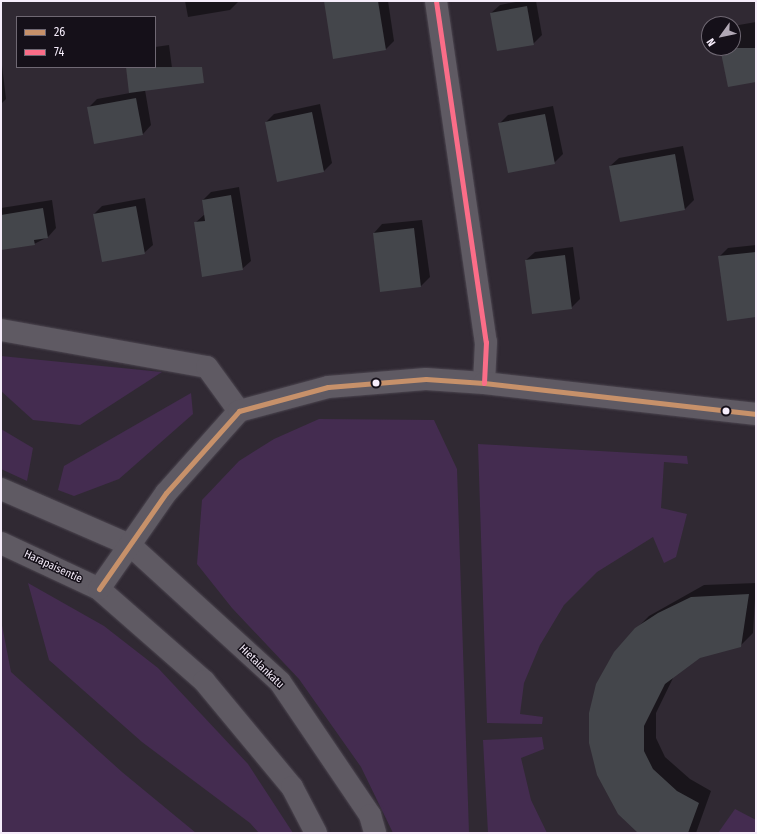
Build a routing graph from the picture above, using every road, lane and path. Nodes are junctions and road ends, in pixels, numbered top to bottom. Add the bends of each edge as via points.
1 (436, 1) edge
2 (1, 330) edge
3 (484, 383) junction
4 (239, 411) junction
5 (756, 414) edge
6 (1, 489) edge
7 (1, 543) edge
8 (130, 545) junction
9 (99, 589) junction
10 (316, 833) edge
11 (375, 833) edge

1 - 3 main road via 486,342
2 - 4 main road via 207,367
3 - 4 main road via 426,379 328,387
3 - 5 main road
4 - 8 main road via 166,493
6 - 8 main road
7 - 9 main road, Harapaisentie
8 - 9 main road
8 - 11 main road, Hietalankatu via 280,682 370,814
9 - 10 main road via 204,680 292,787

